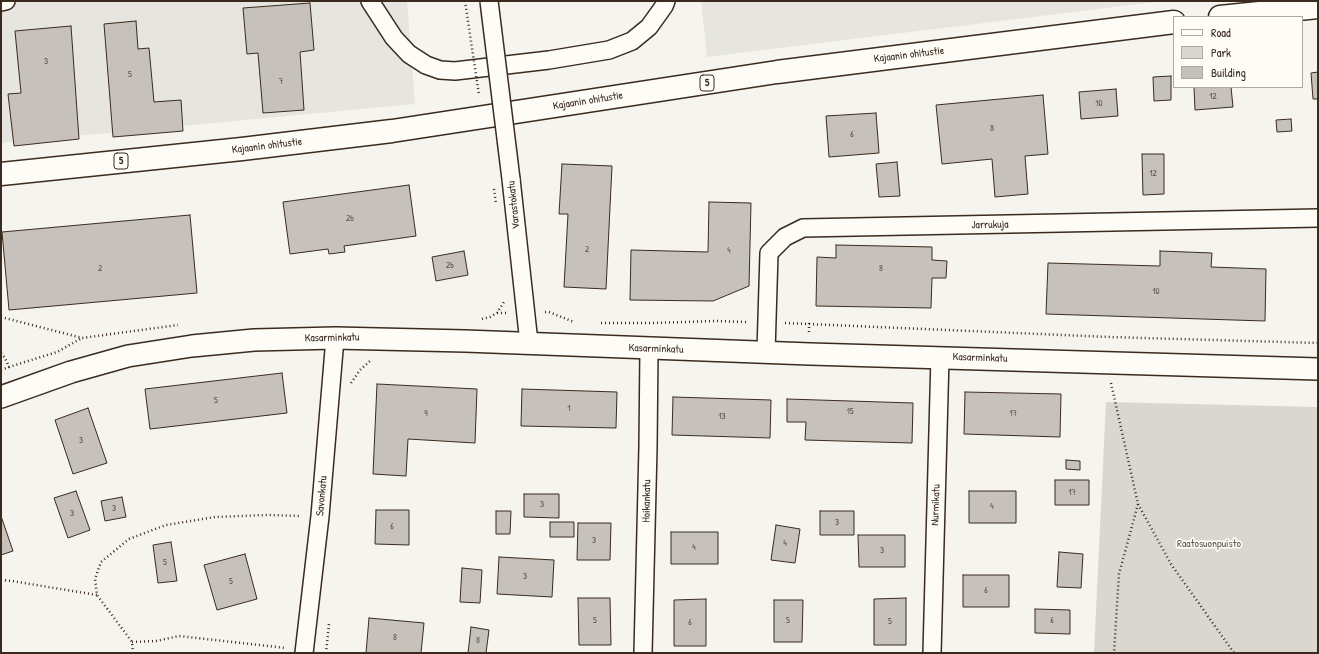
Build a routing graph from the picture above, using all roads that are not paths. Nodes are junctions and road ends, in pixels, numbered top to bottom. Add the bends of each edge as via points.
1 (6, 1) edge
2 (370, 1) edge
3 (489, 1) edge
4 (666, 1) edge
5 (1, 2) edge
6 (1318, 7) edge
7 (1230, 16) edge
8 (1173, 22) edge
9 (1, 174) edge
10 (1318, 218) edge
11 (335, 338) junction
12 (529, 343) junction
13 (649, 349) junction
14 (766, 352) junction
15 (940, 357) junction
16 (1318, 369) edge
17 (1, 397) edge
18 (304, 652) edge
19 (643, 653) edge
20 (932, 653) edge

1 - 5 street
2 - 4 street via 394,38 409,54 426,65 454,71 609,50 632,41 649,27
3 - 12 street, Varastokatu, bridge
6 - 7 highway
8 - 9 highway, Kajaanin ohitustie / 5 via 777,72 392,131
10 - 14 street, Jarrukuja via 803,228 785,237 769,253
11 - 12 street, Kasarminkatu
11 - 17 street, Kasarminkatu via 254,340 128,356 71,372
11 - 18 street, Savonkatu via 320,516
12 - 13 street, Kasarminkatu
13 - 14 street, Kasarminkatu
13 - 19 street, Hoikankatu
14 - 15 street, Kasarminkatu
15 - 16 street, Kasarminkatu
15 - 20 street, Nurmikatu

